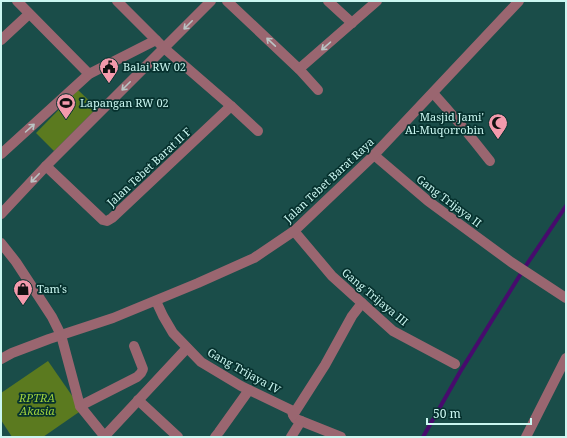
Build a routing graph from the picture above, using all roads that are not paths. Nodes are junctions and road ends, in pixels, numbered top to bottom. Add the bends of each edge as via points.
1 (17, 1) edge
2 (117, 1) edge
3 (211, 1) edge
4 (227, 1) edge
5 (328, 1) edge
6 (377, 1) edge
7 (519, 1) edge
8 (29, 14) junction
9 (352, 23) junction
10 (1, 40) edge
11 (156, 40) junction
12 (164, 48) junction
13 (299, 69) junction
14 (89, 74) junction
15 (318, 90) dead end
16 (433, 93) junction
17 (232, 106) junction
18 (258, 131) dead end
19 (1, 154) edge
20 (374, 155) junction
21 (490, 161) dead end
22 (46, 166) junction
23 (1, 214) edge
24 (294, 231) junction
25 (1, 243) edge
26 (566, 298) edge
27 (156, 301) junction
28 (362, 303) junction
29 (61, 335) junction
30 (134, 346) dead end
31 (187, 348) junction
32 (566, 358) edge
33 (1, 359) edge
34 (455, 364) dead end
35 (249, 390) junction
36 (138, 400) junction
37 (80, 406) junction
38 (297, 418) junction
39 (105, 437) edge
40 (178, 437) edge
41 (214, 437) edge
42 (291, 437) edge
43 (340, 437) edge
44 (526, 437) edge

1 - 8 street
2 - 11 street
3 -> 12 street
13 -> 4 street
5 - 9 street
6 - 9 street
7 - 16 street, Jalan Tebet Barat Raya
8 - 10 street
8 - 14 street
9 -> 13 street
11 - 12 street
11 - 14 street
12 - 17 street
12 -> 22 street
13 - 15 street
19 -> 14 street
16 - 20 street, Jalan Tebet Barat Raya
16 - 21 street
17 - 18 street
17 - 22 street, Jalan Tebet Barat II F via 107,221
20 - 24 street, Jalan Tebet Barat Raya
20 - 26 street, Gang Trijaya II via 428,201 511,262
22 -> 23 street
24 - 27 street, Jalan Tebet Barat Raya via 254,258
24 - 28 street, Gang Trijaya III via 332,276
25 - 29 street via 52,317
27 - 29 street, Jalan Tebet Barat Raya
27 - 31 street, Gang Trijaya IV via 173,333
28 - 34 street, Gang Trijaya III via 393,330
28 - 38 street via 352,316
29 - 33 street, Jalan Tebet Barat Raya
29 - 37 street
30 - 37 street via 143,369 141,373
31 - 35 street, Gang Trijaya IV via 201,362
31 - 36 street
32 - 44 street
35 - 38 street, Gang Trijaya IV via 291,410
35 - 41 street
36 - 39 street
36 - 40 street
37 - 39 street
38 - 42 street
38 - 43 street, Gang Trijaya IV

